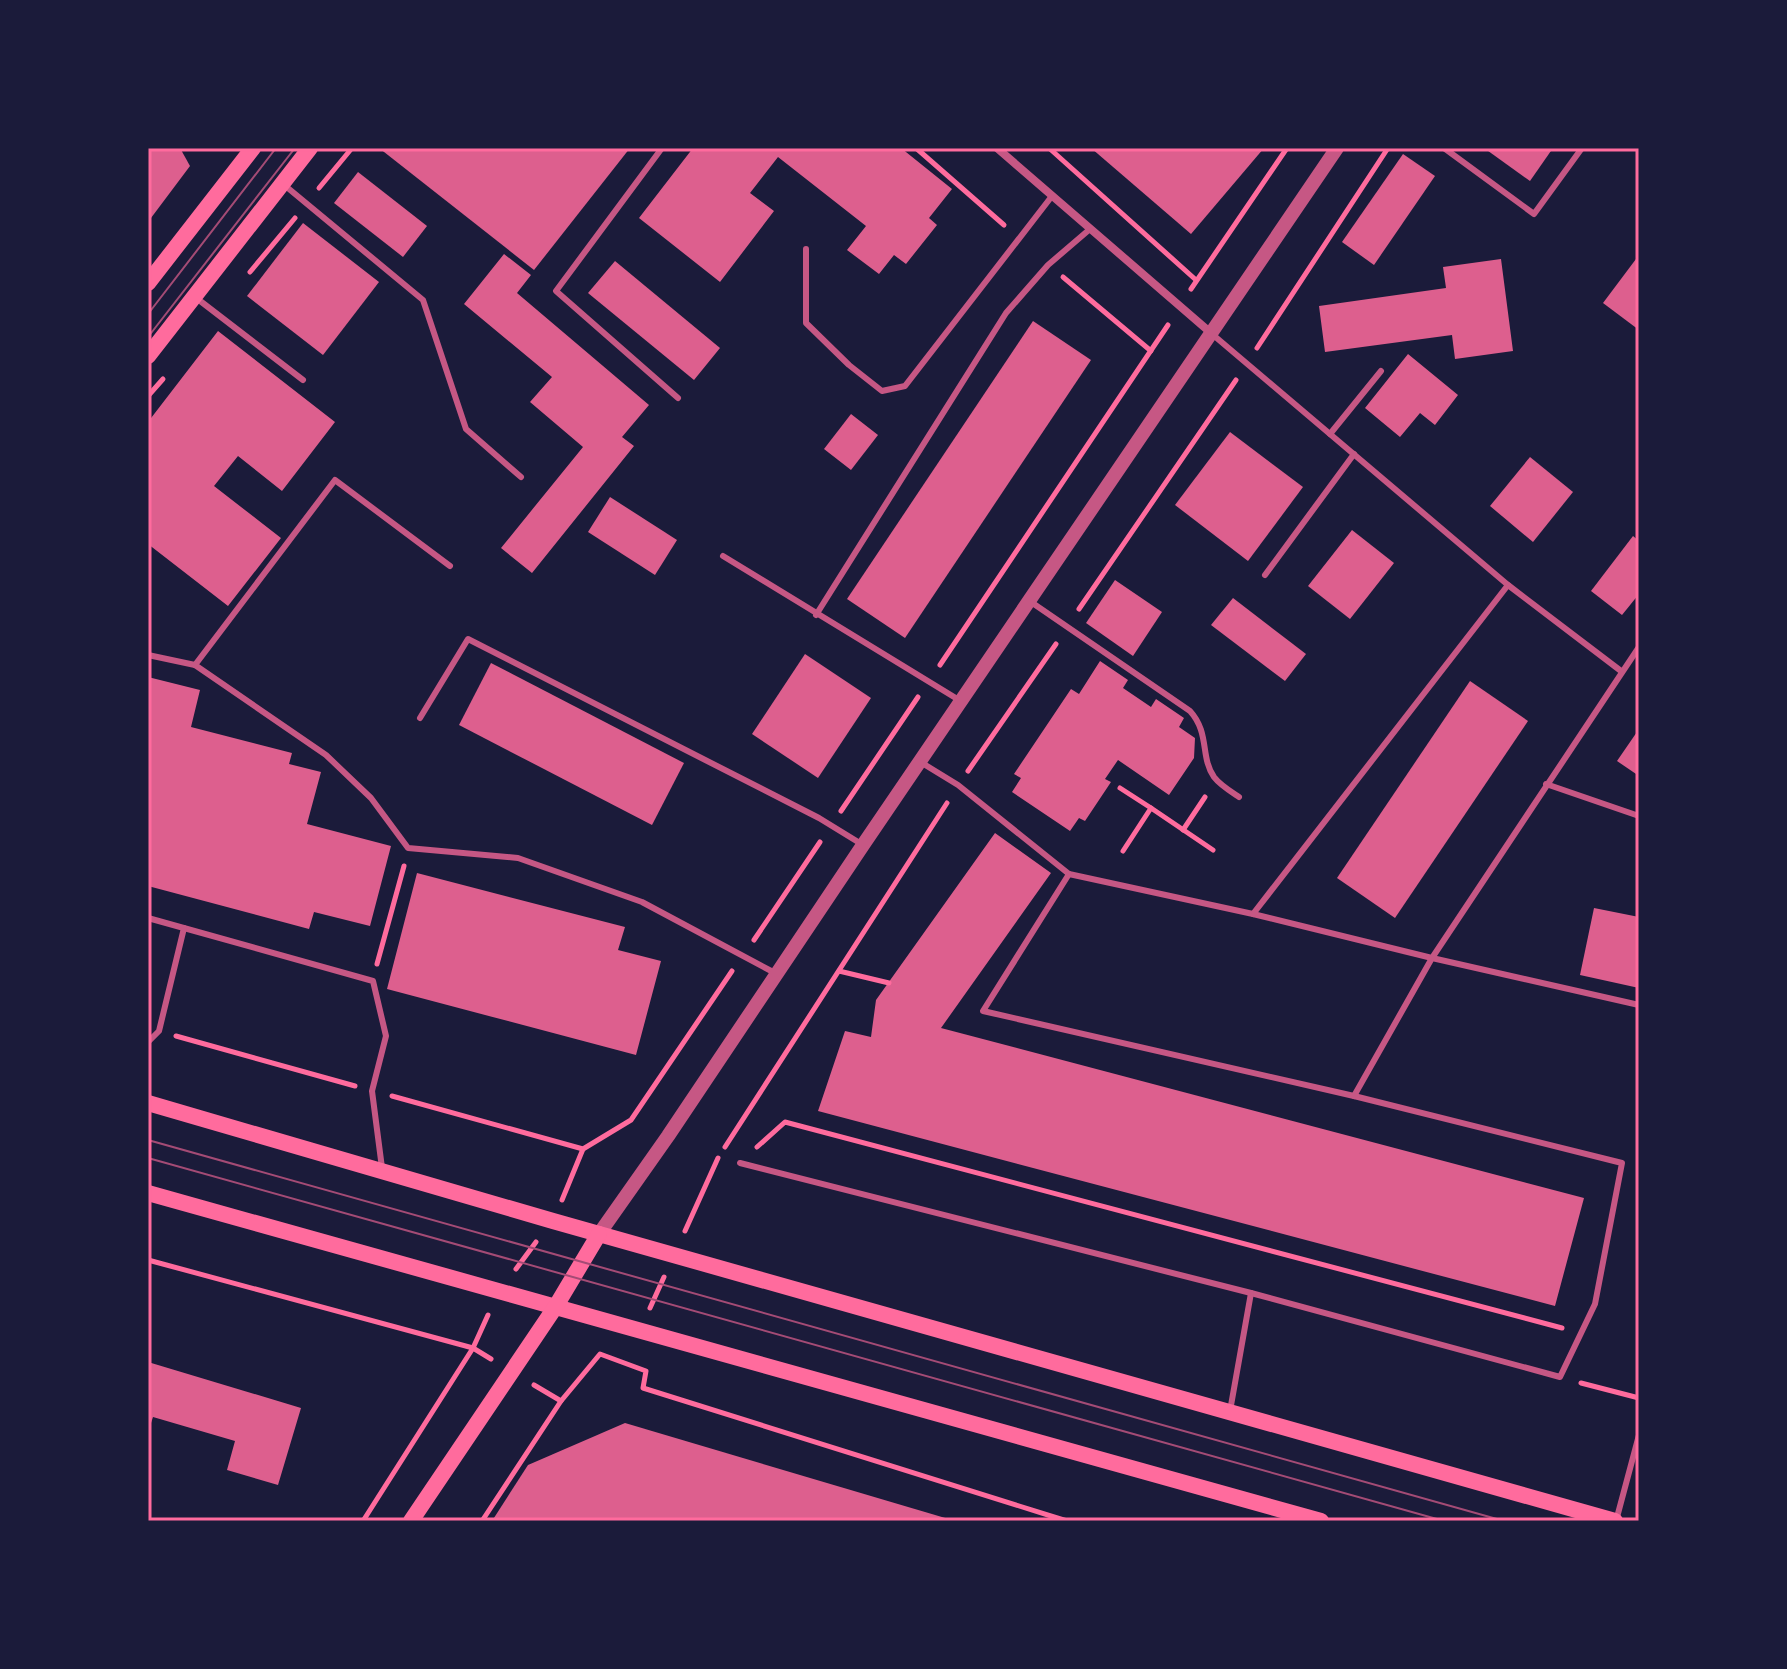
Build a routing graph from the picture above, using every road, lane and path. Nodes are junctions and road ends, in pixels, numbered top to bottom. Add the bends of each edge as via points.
1 (253, 148) edge
2 (310, 148) edge
3 (662, 148) edge
4 (997, 148) edge
5 (1049, 148) edge
6 (1287, 148) edge
7 (1337, 148) edge
8 (1388, 148) edge
9 (1444, 148) edge
10 (1582, 148) edge
11 (283, 184) junction
12 (1052, 196) junction
13 (1090, 229) junction
14 (806, 249) dead end
15 (1196, 280) junction
16 (148, 283) edge
17 (195, 296) junction
18 (1180, 307) junction
19 (1212, 334) junction
20 (148, 356) edge
21 (1247, 364) junction
22 (1381, 371) dead end
23 (303, 380) dead end
24 (678, 398) dead end
25 (1330, 434) junction
26 (1354, 454) junction
27 (521, 477) dead end
28 (723, 556) dead end
29 (450, 566) dead end
30 (1265, 575) dead end
31 (1508, 585) junction
32 (1030, 602) junction
33 (816, 615) junction
34 (1067, 627) junction
35 (1639, 647) edge
36 (148, 655) edge
37 (195, 665) junction
38 (1621, 671) junction
39 (927, 683) junction
40 (961, 702) junction
41 (420, 718) dead end
42 (921, 762) junction
43 (1216, 780) junction
44 (1546, 784) junction
45 (958, 785) junction
46 (1120, 788) dead end
47 (1239, 797) dead end
48 (1151, 808) junction
49 (1639, 816) edge
50 (831, 825) junction
51 (1183, 830) junction
52 (863, 845) junction
53 (408, 848) junction
54 (1213, 850) dead end
55 (1123, 851) dead end
56 (1069, 874) junction
57 (1253, 914) junction
58 (148, 918) edge
59 (184, 928) junction
60 (743, 955) junction
61 (1432, 958) junction
62 (839, 971) junction
63 (777, 975) junction
64 (373, 981) junction
65 (889, 983) dead end
66 (1639, 1005) edge
67 (148, 1042) edge
68 (1354, 1096) junction
69 (148, 1103) edge
70 (631, 1120) dead end
71 (583, 1149) dead end
72 (740, 1163) junction
73 (382, 1171) junction
74 (148, 1193) edge
75 (553, 1221) junction
76 (599, 1234) junction
77 (148, 1260) edge
78 (499, 1290) junction
79 (1251, 1293) junction
80 (556, 1306) junction
81 (1581, 1333) junction
82 (473, 1348) junction
83 (512, 1371) junction
84 (1560, 1377) junction
85 (1639, 1398) edge
86 (561, 1401) junction
87 (1230, 1411) junction
88 (1639, 1435) edge
89 (363, 1521) edge
90 (411, 1521) edge
91 (482, 1521) edge
92 (1067, 1521) edge
93 (1318, 1521) edge
94 (1615, 1521) edge

1 - 16 main road
2 - 11 main road
3 - 24 lane via 556,291
4 - 12 street
5 - 15 path
6 - 15 path
7 - 19 street
8 - 21 path
9 - 10 lane via 1534,214
11 - 17 main road
11 - 27 lane via 423,300 466,429
12 - 13 street
12 - 14 lane via 905,386 882,391 806,323
13 - 18 street
13 - 33 lane via 1048,265 1006,313
15 - 18 path
17 - 20 main road
17 - 23 lane
18 - 19 street
18 - 39 path
19 - 21 lane
19 - 32 street
21 - 25 lane
21 - 34 path
22 - 25 lane
25 - 26 lane
26 - 30 lane
26 - 31 lane
28 - 33 lane
29 - 37 lane via 335,480
31 - 38 lane
31 - 57 lane
32 - 34 lane
32 - 40 street
33 - 39 lane
34 - 43 lane via 1190,711 1201,727
34 - 45 path
35 - 38 lane
36 - 37 lane
37 - 53 lane via 326,755 371,798
38 - 44 lane
39 - 40 lane
39 - 50 path
40 - 42 street
41 - 50 lane via 468,639
42 - 45 lane
42 - 52 street
43 - 47 lane
43 - 51 path
44 - 49 lane
44 - 61 lane
45 - 56 lane
45 - 62 path
46 - 48 path
48 - 51 path
48 - 55 path
50 - 52 lane
50 - 60 path
51 - 54 path
52 - 63 street
53 - 60 lane via 518,858 642,902
53 - 64 path
56 - 57 lane
56 - 68 lane via 983,1011
57 - 61 lane
58 - 59 lane
59 - 64 lane
59 - 67 lane via 159,1031
60 - 63 lane
60 - 70 path
61 - 66 lane
61 - 68 lane
62 - 65 path
62 - 72 path via 718,1158
63 - 76 street
64 - 73 lane via 386,1036 372,1091
68 - 81 lane via 1622,1163 1595,1304
69 - 73 main road
71 - 75 path
72 - 79 lane
72 - 81 path via 785,1122
73 - 75 main road
74 - 78 main road
75 - 76 main road
75 - 78 path
76 - 80 main road
76 - 87 main road
77 - 82 path
78 - 80 main road
78 - 82 path
79 - 84 lane
79 - 87 lane
80 - 83 main road
80 - 93 main road
81 - 84 lane
82 - 83 path
82 - 89 path
83 - 86 path
83 - 90 main road
84 - 85 path
86 - 91 path
86 - 92 path via 600,1354 646,1371 643,1388
87 - 94 main road
88 - 94 lane

